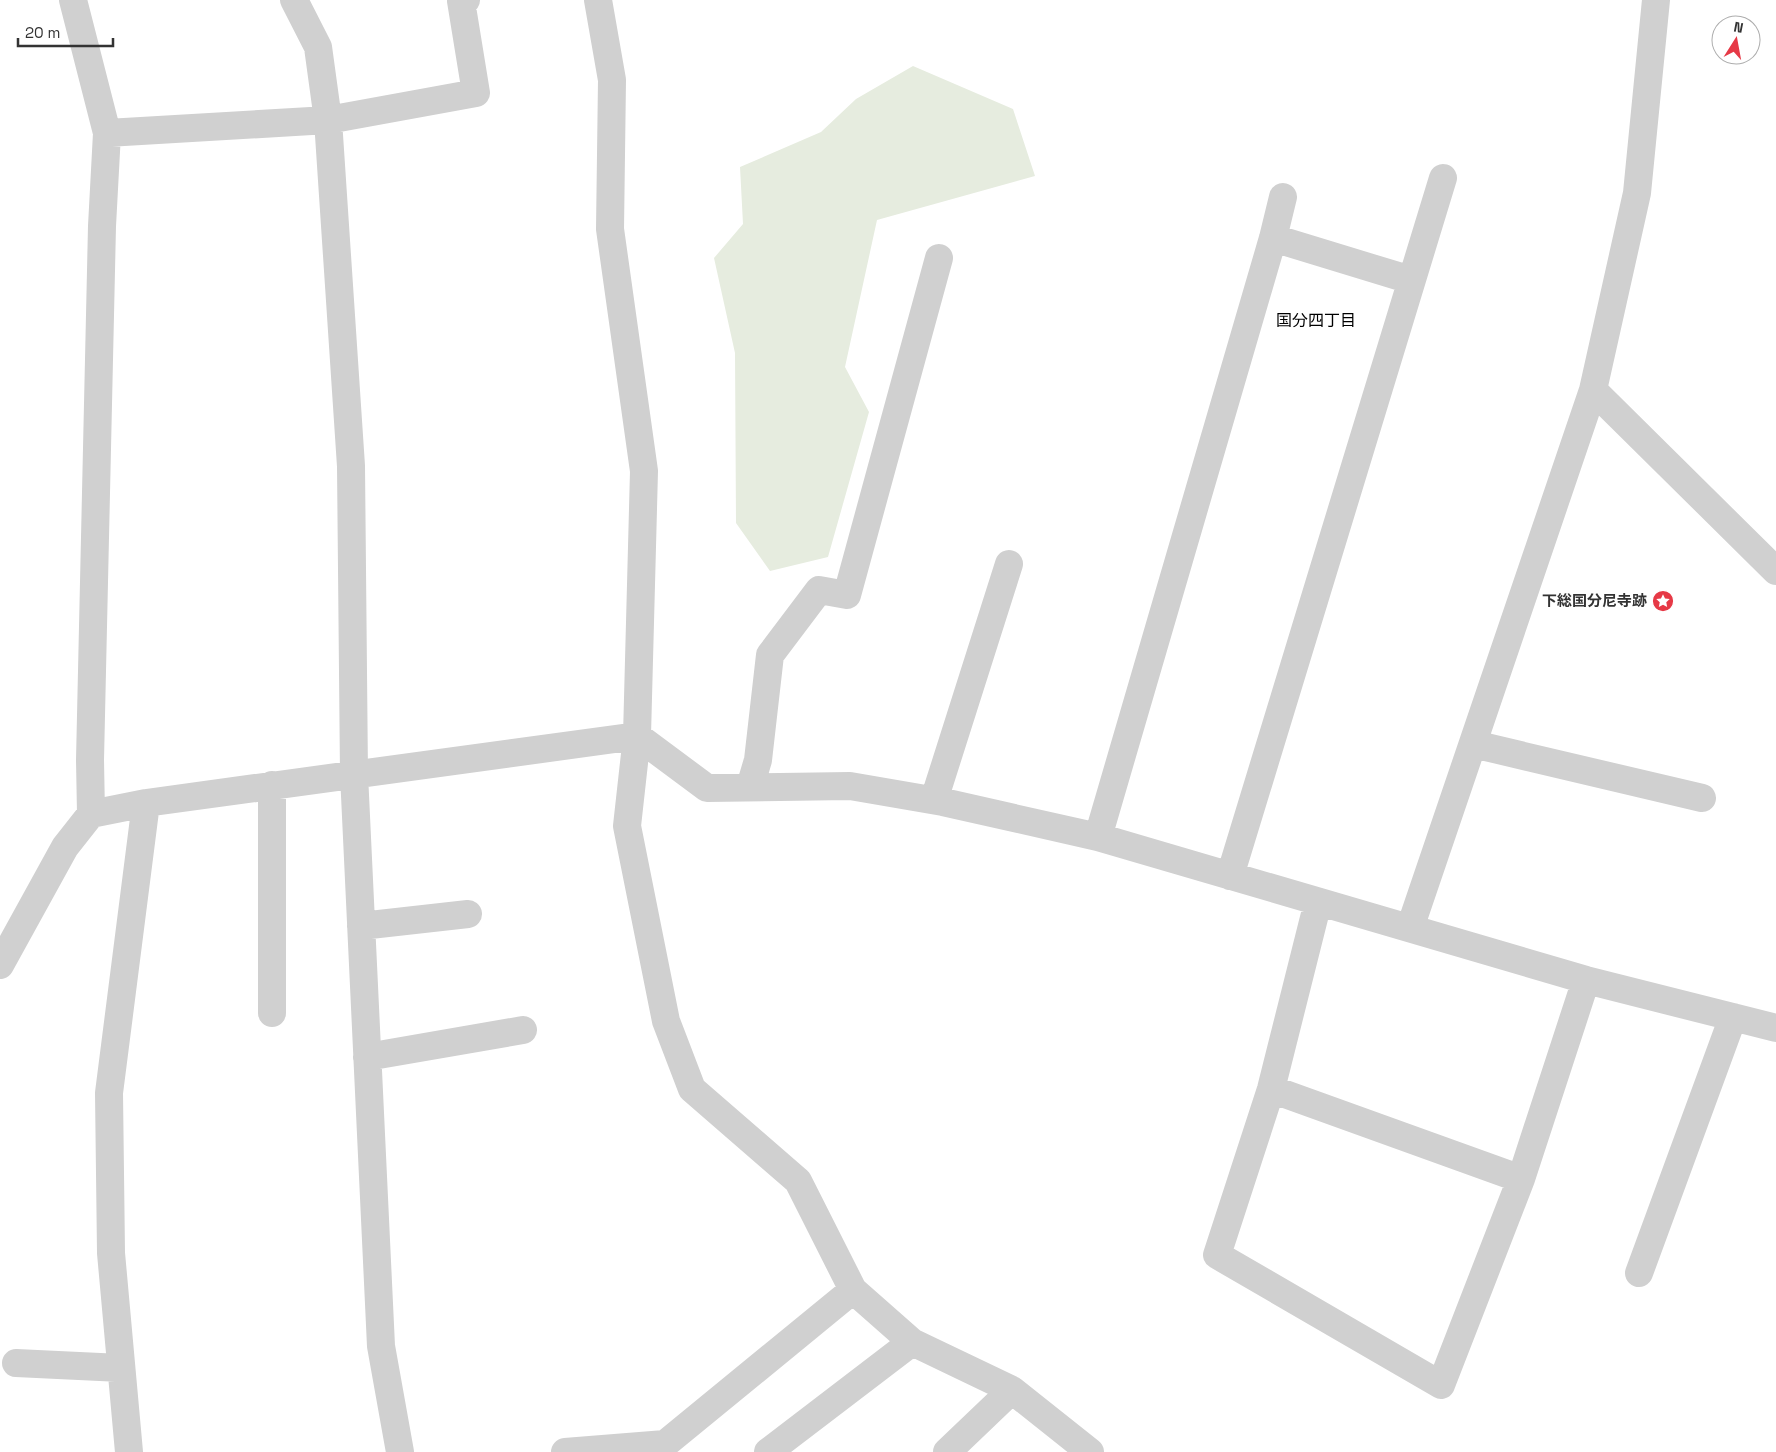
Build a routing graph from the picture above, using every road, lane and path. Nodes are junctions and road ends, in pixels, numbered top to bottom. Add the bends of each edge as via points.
1 (73, 0) edge
2 (294, 0) edge
3 (466, 0) edge
4 (598, 0) edge
5 (1656, 0) edge
6 (328, 120) junction
7 (108, 132) junction
8 (1442, 178) dead end
9 (1283, 197) dead end
10 (1273, 238) junction
11 (940, 258) dead end
12 (1411, 280) junction
13 (1594, 390) junction
14 (1009, 564) dead end
15 (1776, 571) edge
16 (637, 736) junction
17 (1473, 744) junction
18 (354, 774) junction
19 (272, 786) junction
20 (750, 787) junction
21 (1702, 798) dead end
22 (934, 800) junction
23 (146, 803) junction
24 (91, 814) junction
25 (1098, 837) junction
26 (1230, 876) junction
27 (1318, 902) junction
28 (468, 914) dead end
29 (361, 926) junction
30 (1410, 928) junction
31 (0, 965) edge
32 (1586, 980) junction
33 (272, 1013) dead end
34 (1733, 1017) junction
35 (1776, 1028) edge
36 (523, 1030) dead end
37 (367, 1057) junction
38 (1271, 1089) junction
39 (1521, 1179) junction
40 (1639, 1273) dead end
41 (853, 1290) junction
42 (912, 1342) junction
43 (16, 1363) dead end
44 (121, 1368) junction
45 (1012, 1390) junction
46 (128, 1452) edge
47 (400, 1452) edge
48 (566, 1452) edge
49 (768, 1452) edge
50 (947, 1452) edge
51 (1090, 1452) edge

1 - 7 street
2 - 6 street via 318,47
3 - 6 street via 461,1 476,92
4 - 16 street via 612,80 610,229 644,471
5 - 13 street via 1637,193
6 - 7 street
6 - 18 street via 351,466
7 - 24 street via 102,226
8 - 12 street
9 - 10 street
10 - 12 street
10 - 25 street
11 - 20 street via 847,595 820,590 770,655 758,760
12 - 26 street
13 - 15 street
13 - 17 street
14 - 22 street
16 - 18 street
16 - 20 street via 708,788
16 - 41 street via 627,826 666,1021 692,1089 798,1181
17 - 21 street
17 - 30 street
18 - 19 street
18 - 29 street
19 - 23 street
19 - 33 street
20 - 22 street via 850,786
22 - 25 street
23 - 24 street
23 - 44 street via 109,1093 111,1253
24 - 31 street via 65,847
25 - 26 street
26 - 27 street
27 - 30 street
27 - 38 street
28 - 29 street
29 - 37 street
30 - 32 street
32 - 34 street
32 - 39 street
34 - 35 street
34 - 40 street
36 - 37 street
37 - 47 street via 381,1346
38 - 39 street
38 - 39 street via 1216,1255 1441,1385
41 - 42 street
41 - 48 street via 665,1444
42 - 45 street
42 - 49 street
43 - 44 street
44 - 46 street
45 - 50 street
45 - 51 street

